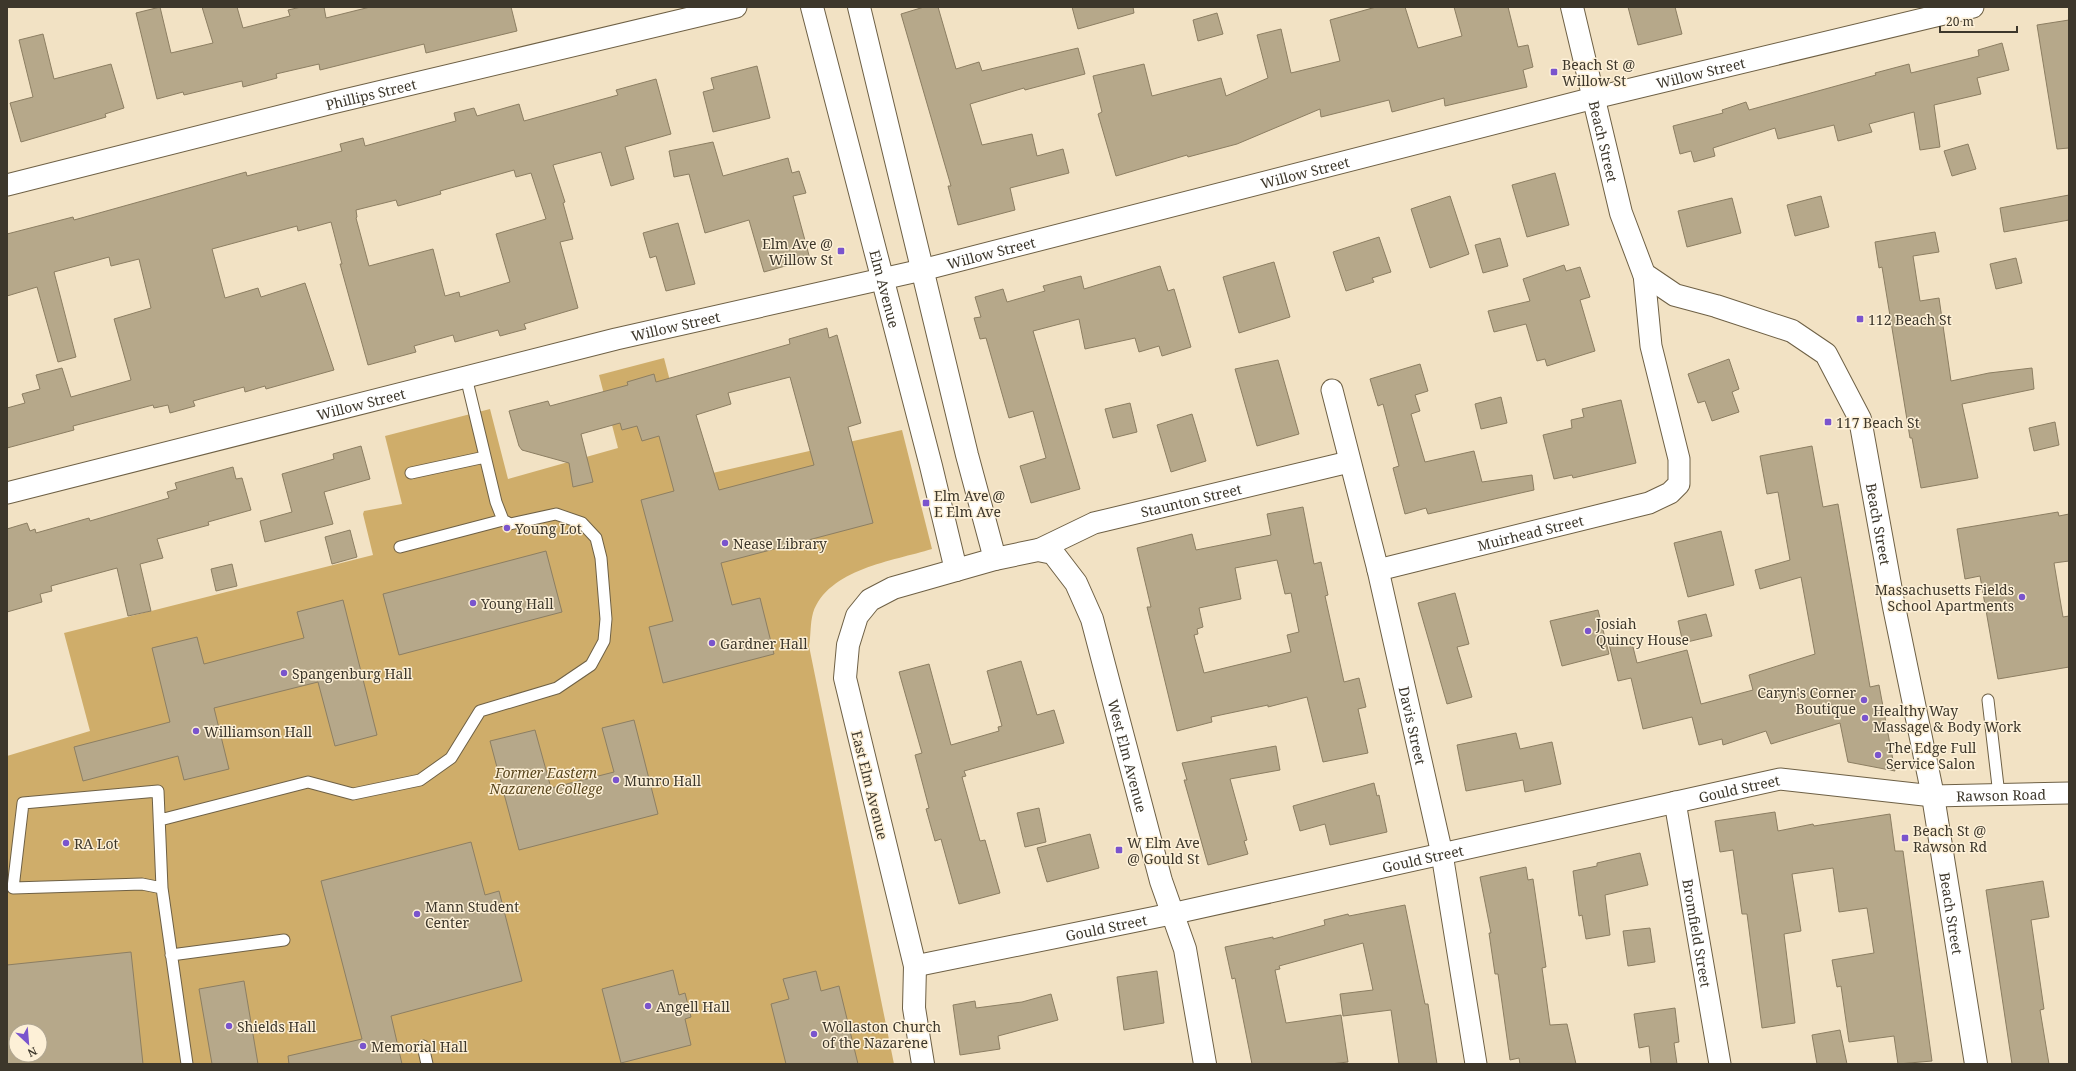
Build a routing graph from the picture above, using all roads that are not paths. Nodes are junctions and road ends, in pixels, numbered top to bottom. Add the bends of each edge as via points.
1 (736, 7) edge
2 (812, 7) edge
3 (859, 7) edge
4 (1572, 7) edge
5 (1973, 7) edge
6 (1594, 98) junction
7 (7, 185) edge
8 (922, 270) junction
9 (1644, 274) junction
10 (882, 278) junction
11 (466, 377) junction
12 (1332, 390) dead end
13 (485, 457) junction
14 (1349, 462) junction
15 (411, 474) dead end
16 (1679, 484) joint
17 (7, 494) edge
18 (503, 520) junction
19 (400, 548) dead end
20 (1038, 550) junction
21 (995, 559) junction
22 (956, 570) junction
23 (1378, 570) junction
24 (1988, 700) dead end
25 (2069, 793) edge
26 (1999, 794) junction
27 (1933, 796) junction
28 (1675, 802) junction
29 (160, 820) junction
30 (1442, 854) junction
31 (162, 888) junction
32 (1171, 914) junction
33 (284, 940) dead end
34 (171, 955) junction
35 (915, 966) junction
36 (423, 1046) dead end
37 (187, 1064) edge
38 (427, 1064) edge
39 (923, 1064) edge
40 (1205, 1064) edge
41 (1476, 1064) edge
42 (1720, 1064) edge
43 (1976, 1064) edge

1 - 7 street, Phillips Street via 332,103
2 - 10 street, Elm Avenue
3 - 8 street
4 - 6 street, Beach Street
5 - 6 street, Willow Street
6 - 8 street, Willow Street
6 - 9 street, Beach Street via 1622,213
8 - 10 street, Willow Street
8 - 21 street
9 - 16 street, Beach Street via 1651,346 1679,459
9 - 27 street, Beach Street via 1675,295 1792,331 1826,354 1860,419 1894,607
10 - 11 street, Willow Street via 616,339
10 - 22 street, Elm Avenue
11 - 13 lane
11 - 17 street, Willow Street
12 - 14 street, Davis Street
13 - 15 lane
13 - 18 lane
14 - 20 street, Staunton Street via 1094,523
14 - 23 street, Davis Street
16 - 23 street, Muirhead Street via 1670,493 1649,503
18 - 19 lane
18 - 29 lane via 510,524 556,514 563,515 582,523 596,538 601,558 606,619 604,641 592,665 557,688 480,710 451,758 420,780 354,794 308,782
20 - 21 street
20 - 32 street, West Elm Avenue via 1053,553 1064,565 1083,596 1092,619
21 - 22 street
22 - 35 street, East Elm Avenue via 892,588 870,600 857,616 848,645 845,678
23 - 30 street, Davis Street
24 - 26 lane
25 - 26 street, Rawson Road
26 - 27 street, Rawson Road
27 - 28 street, Gould Street via 1780,779
27 - 43 street, Beach Street
28 - 30 street, Gould Street
28 - 42 street, Bromfield Street
29 - 31 lane
29 - 31 lane via 158,791 23,803 13,888 142,884
30 - 32 street, Gould Street
30 - 41 street, Davis Street
31 - 34 lane
32 - 35 street, Gould Street
32 - 40 street, West Elm Avenue via 1185,949
33 - 34 lane
34 - 37 lane
35 - 39 street, East Elm Avenue via 914,1008
36 - 38 lane

